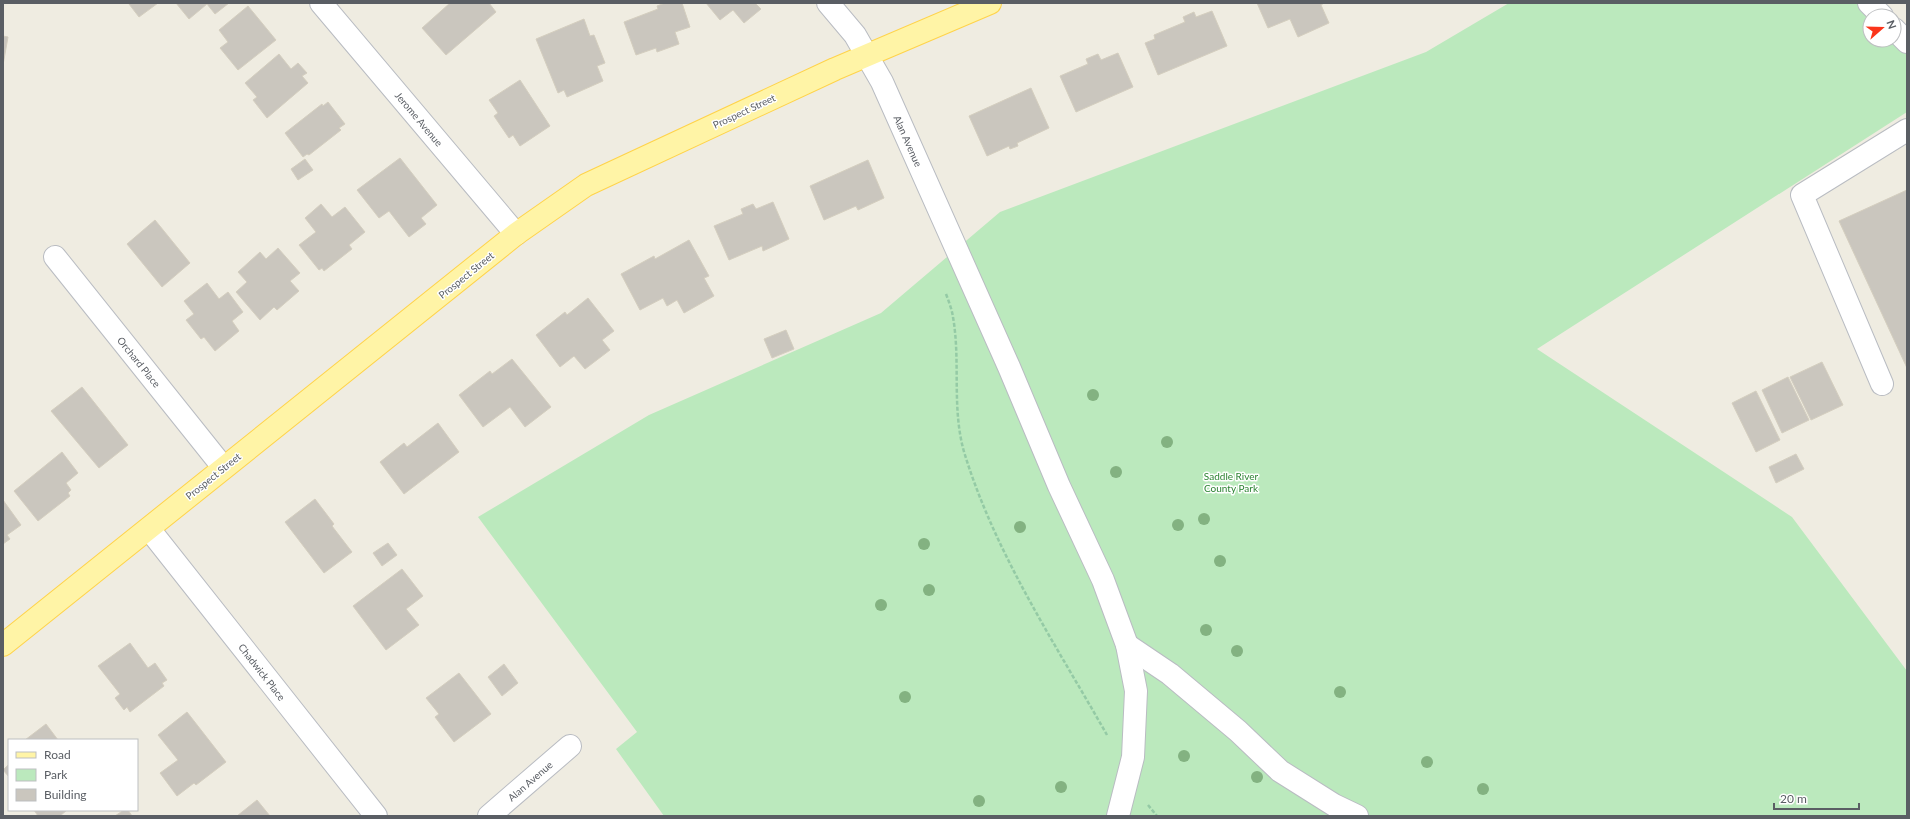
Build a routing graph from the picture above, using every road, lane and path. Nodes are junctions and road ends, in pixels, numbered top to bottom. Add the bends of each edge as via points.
1 (321, 3) edge
2 (828, 3) edge
3 (990, 3) edge
4 (867, 56) junction
5 (1907, 130) edge
6 (516, 234) junction
7 (56, 257) dead end
8 (945, 291) dead end
9 (1882, 384) dead end
10 (223, 467) junction
11 (149, 529) junction
12 (3, 645) edge
13 (1127, 645) junction
14 (1102, 726) dead end
15 (570, 746) dead end
16 (1146, 803) dead end
17 (376, 816) edge
18 (489, 816) edge
19 (1118, 816) edge
20 (1156, 816) edge
21 (1356, 816) edge

1 - 6 street, Jerome Avenue
2 - 4 street, Alan Avenue via 855,35
3 - 4 main road, Prospect Street
4 - 6 main road, Prospect Street via 586,185
4 - 13 street, Alan Avenue via 882,82 1059,486 1103,580
5 - 9 street via 1802,195
6 - 10 main road, Prospect Street
7 - 10 street, Orchard Place
8 - 14 path via 953,317 957,403 965,454 1010,564 1048,635
10 - 11 main road, Prospect Street
11 - 12 main road, Prospect Street
11 - 17 street, Chadwick Place
13 - 19 street, Alan Avenue via 1136,691 1133,757
13 - 21 street via 1170,674 1238,731 1280,771
15 - 18 street, Alan Avenue
16 - 20 path

